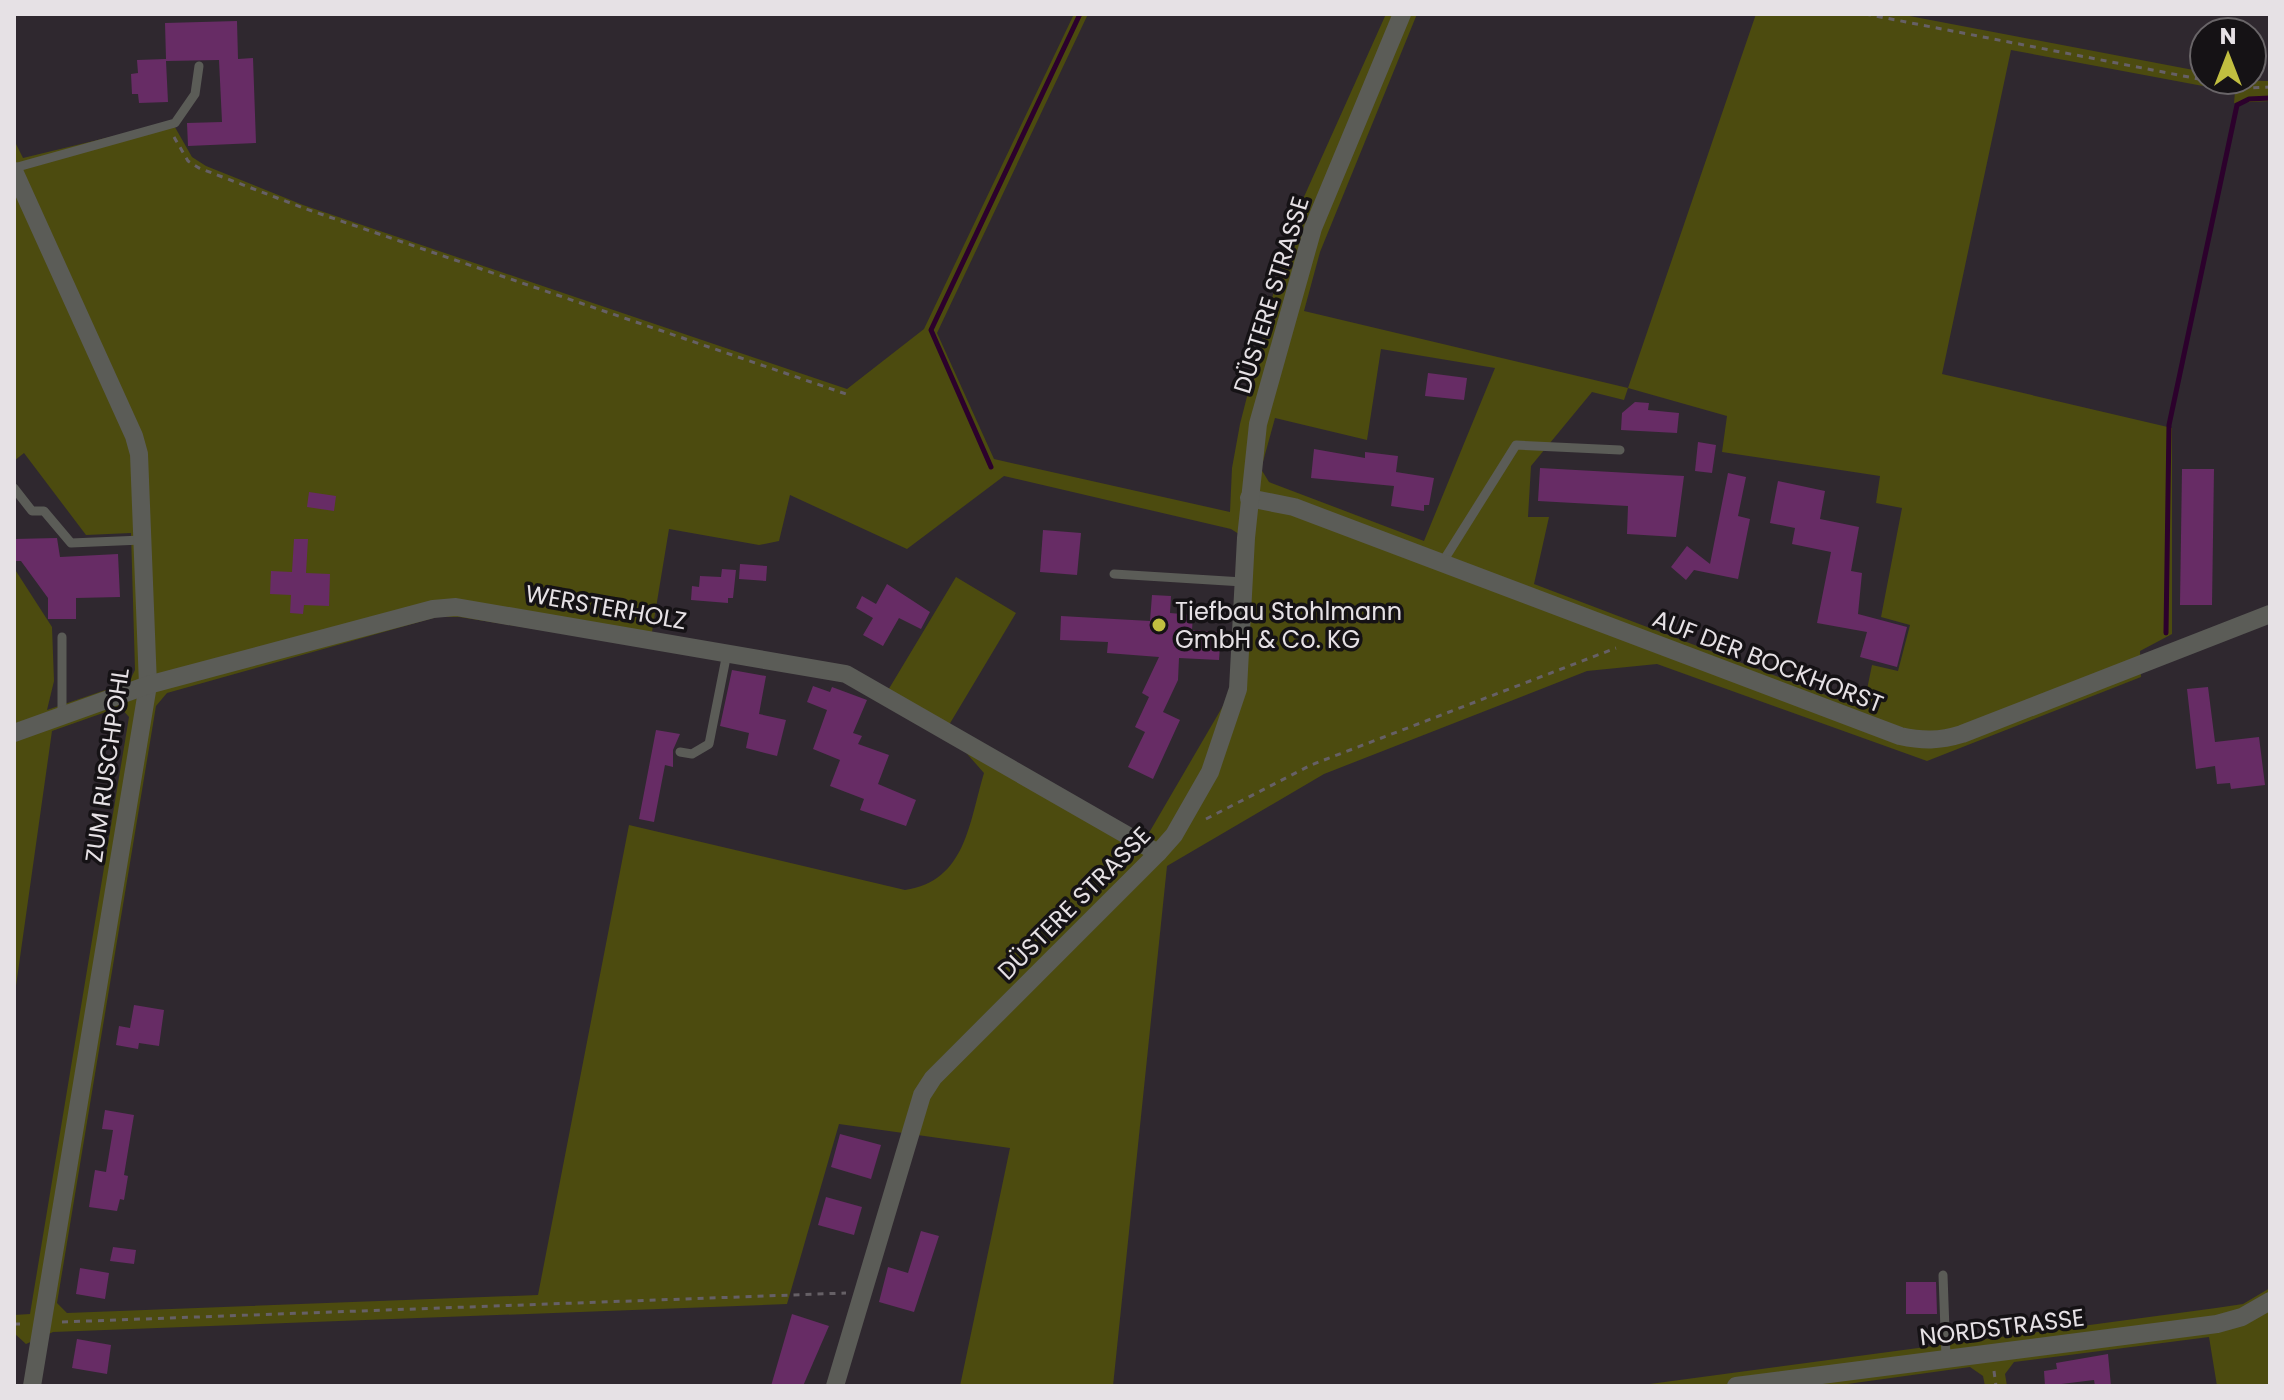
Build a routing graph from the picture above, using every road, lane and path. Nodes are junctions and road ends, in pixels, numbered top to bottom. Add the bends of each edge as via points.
1 (1402, 14) edge
2 (1865, 14) edge
3 (199, 66) dead end
4 (2188, 77) edge
5 (168, 127) junction
6 (14, 170) edge
7 (846, 394) dead end
8 (1620, 450) dead end
9 (14, 488) edge
10 (1249, 498) junction
11 (142, 540) junction
12 (1442, 563) junction
13 (1114, 574) dead end
14 (1243, 582) junction
15 (2270, 614) edge
16 (62, 637) dead end
17 (1642, 640) junction
18 (727, 653) junction
19 (148, 685) junction
20 (62, 716) junction
21 (14, 733) edge
22 (680, 752) dead end
23 (1174, 835) junction
24 (1158, 853) junction
25 (1943, 1275) dead end
26 (861, 1293) junction
27 (2270, 1301) edge
28 (42, 1323) junction
29 (1946, 1358) junction
30 (32, 1386) edge
31 (835, 1386) edge
32 (1736, 1386) edge

1 - 10 street, DÜSTERE STRASSE via 1313,228 1258,424
2 - 4 path
3 - 5 lane via 190,106
5 - 6 lane
5 - 7 path via 188,161 199,168
6 - 11 street, ZUM RUSCHPOHL via 134,436
8 - 12 lane via 1516,445
9 - 11 lane via 32,511 44,511 71,543
10 - 12 street, AUF DER BOCKHORST via 1294,507
10 - 14 street, DÜSTERE STRASSE
11 - 19 street, ZUM RUSCHPOHL
12 - 17 street, AUF DER BOCKHORST
13 - 14 lane
14 - 23 street, DÜSTERE STRASSE via 1238,689 1210,772
15 - 17 street, AUF DER BOCKHORST via 1938,741 1900,736
16 - 20 lane
17 - 23 path via 1311,765
18 - 19 street, WERSTERHOLZ via 456,607
18 - 22 lane via 709,744 692,754
18 - 24 street, WERSTERHOLZ via 846,674
19 - 20 street, WERSTERHOLZ
19 - 28 street, ZUM RUSCHPOHL
20 - 21 street, WERSTERHOLZ
23 - 24 street, DÜSTERE STRASSE
24 - 26 street, DÜSTERE STRASSE via 933,1078 922,1095
25 - 29 lane
26 - 28 path
26 - 31 street, DÜSTERE STRASSE
27 - 29 street, NORDSTRASSE via 2217,1324
28 - 30 street, ZUM RUSCHPOHL
29 - 32 street, NORDSTRASSE

